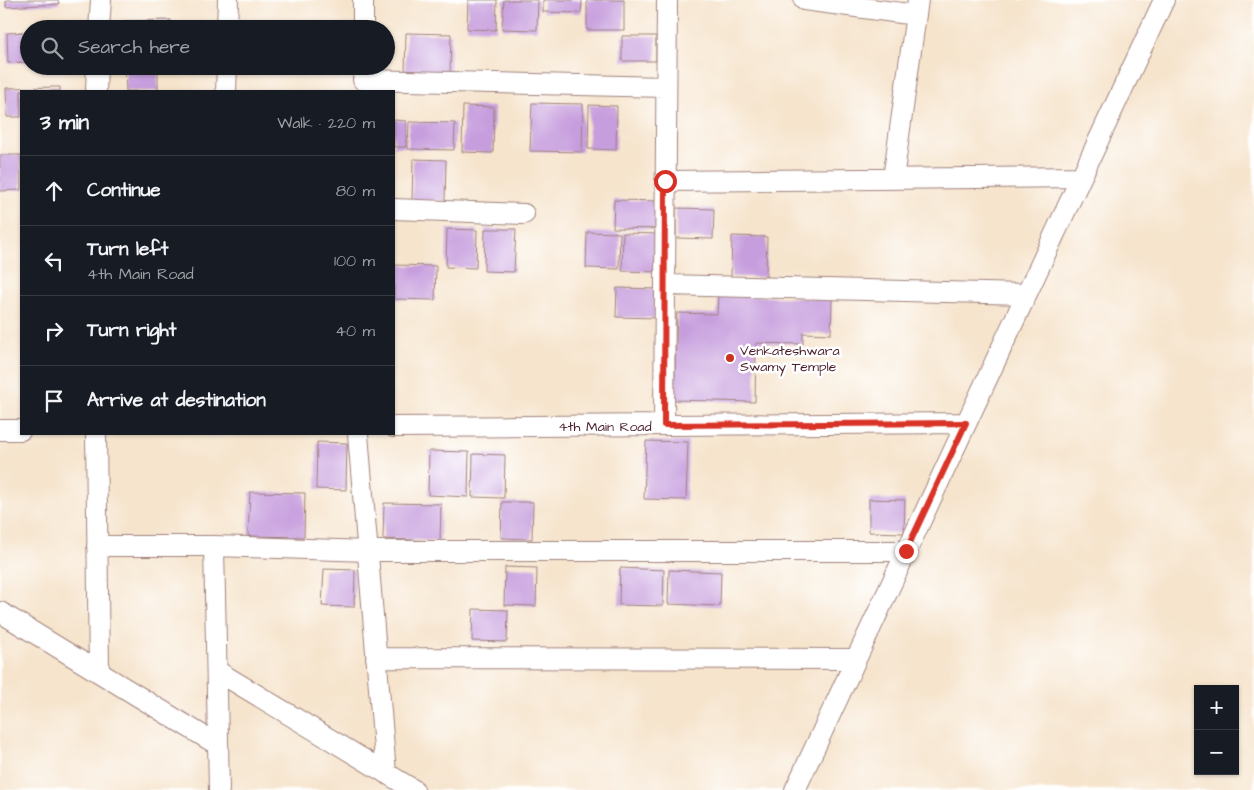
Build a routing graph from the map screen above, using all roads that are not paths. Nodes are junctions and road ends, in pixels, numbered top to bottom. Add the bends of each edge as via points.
1 (101, 0) edge
2 (228, 0) edge
3 (363, 0) edge
4 (667, 0) edge
5 (804, 0) edge
6 (1164, 0) edge
7 (917, 8) edge
8 (100, 20) edge
9 (228, 20) edge
10 (363, 20) edge
11 (97, 75) edge
12 (227, 75) edge
13 (363, 79) edge
14 (666, 87) junction
15 (96, 90) edge
16 (226, 90) edge
17 (1081, 177) junction
18 (893, 179) junction
19 (665, 181) junction
20 (395, 209) edge
21 (524, 214) dead end
22 (665, 285) junction
23 (1026, 294) junction
24 (966, 423) junction
25 (664, 425) junction
26 (395, 427) edge
27 (0, 430) edge
28 (20, 430) edge
29 (96, 435) edge
30 (358, 435) edge
31 (97, 546) junction
32 (214, 546) junction
33 (368, 551) junction
34 (906, 551) junction
35 (0, 612) edge
36 (376, 658) junction
37 (856, 658) junction
38 (217, 671) junction
39 (99, 672) junction
40 (218, 745) junction
41 (386, 773) junction
42 (219, 790) edge
43 (414, 790) edge
44 (795, 790) edge

1 - 8 street
2 - 9 street
3 - 10 street
4 - 14 street
5 - 7 street
6 - 17 street
7 - 18 street
11 - 15 street
12 - 16 street
13 - 14 street
14 - 19 street
17 - 18 street
17 - 23 street
18 - 19 street
19 - 22 street
20 - 21 street
22 - 23 street
22 - 25 street
23 - 24 street
24 - 25 street, 4th Main Road
24 - 34 street
25 - 26 street, 4th Main Road
27 - 28 street
29 - 31 street
30 - 33 street
31 - 32 street
31 - 39 street
32 - 33 street
32 - 38 street
33 - 34 street
33 - 36 street
34 - 37 street
35 - 39 street
36 - 37 street
36 - 41 street
37 - 44 street
38 - 40 street
38 - 41 street
39 - 40 street
40 - 42 street
41 - 43 street

